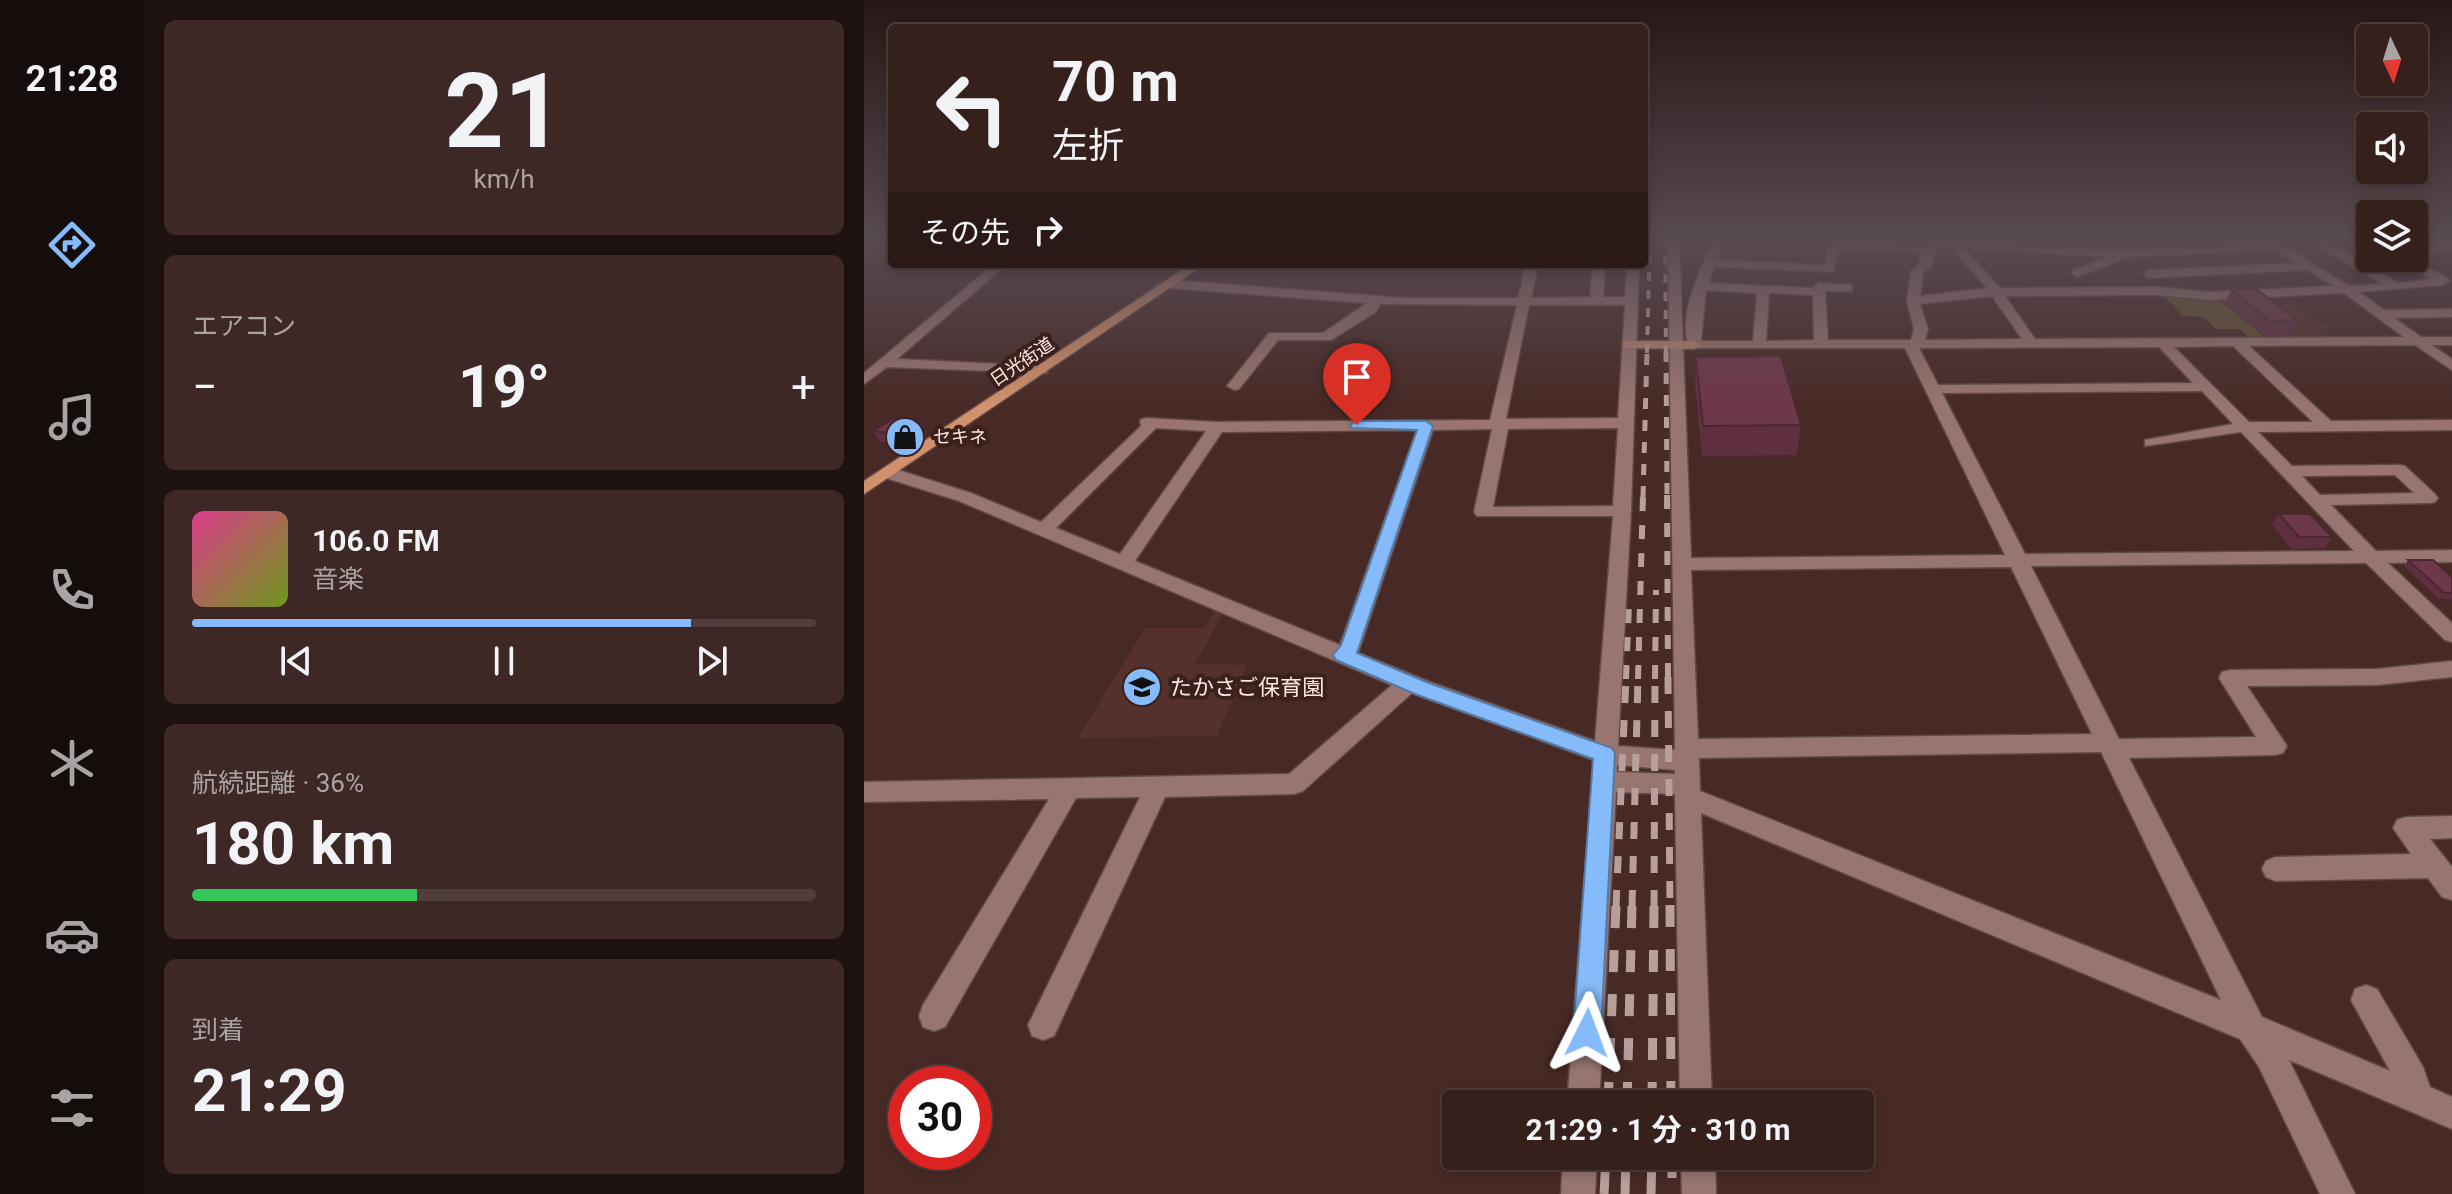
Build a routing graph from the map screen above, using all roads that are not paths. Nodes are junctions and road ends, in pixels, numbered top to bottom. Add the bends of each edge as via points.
1 (966, 294) edge
2 (1155, 294) edge
3 (1294, 294) edge
4 (1525, 294) edge
5 (1597, 294) edge
6 (1631, 294) edge
7 (1679, 294) edge
8 (1697, 294) edge
9 (1763, 294) edge
10 (1819, 294) edge
11 (1914, 294) edge
12 (1981, 294) edge
13 (1998, 294) edge
14 (2188, 294) edge
15 (2248, 294) edge
16 (2352, 294) edge
17 (1375, 300) junction
18 (1523, 301) junction
19 (1596, 301) junction
20 (1631, 301) junction
21 (1913, 301) junction
22 (2452, 313) edge
23 (2379, 314) junction
24 (2417, 341) junction
25 (2452, 341) edge
26 (2236, 342) junction
27 (2163, 343) junction
28 (1628, 344) junction
29 (1685, 344) junction
30 (1913, 344) junction
31 (2032, 344) junction
32 (1759, 345) junction
33 (1821, 345) junction
34 (884, 363) junction
35 (2452, 366) edge
36 (1042, 370) junction
37 (864, 380) edge
38 (1234, 386) dead end
39 (2206, 387) junction
40 (1932, 389) junction
41 (1625, 423) junction
42 (1499, 425) junction
43 (2452, 425) edge
44 (1426, 426) junction
45 (2327, 426) junction
46 (1217, 427) junction
47 (2245, 427) junction
48 (2151, 443) dead end
49 (2286, 471) junction
50 (889, 473) junction
51 (864, 489) edge
52 (2315, 500) junction
53 (1622, 511) junction
54 (1043, 531) junction
55 (2452, 556) edge
56 (2371, 557) junction
57 (2017, 560) junction
58 (1123, 564) junction
59 (1681, 564) junction
60 (2452, 635) edge
61 (1343, 655) junction
62 (2452, 669) edge
63 (1409, 683) junction
64 (2110, 746) junction
65 (1604, 754) junction
66 (1688, 773) junction
67 (1602, 782) junction
68 (1157, 787) junction
69 (1068, 789) junction
70 (864, 792) edge
71 (2452, 827) edge
72 (2435, 866) junction
73 (2275, 869) dead end
74 (2452, 888) edge
75 (2366, 1000) dead end
76 (934, 1016) dead end
77 (1043, 1025) dead end
78 (2250, 1027) junction
79 (1584, 1090) edge
80 (1696, 1090) edge
81 (2416, 1098) junction
82 (2452, 1113) edge
83 (1579, 1170) edge
84 (1698, 1170) edge
85 (1578, 1194) edge
86 (1699, 1194) edge
87 (2338, 1194) edge

1 - 34 street
2 - 36 main road, 日光街道
3 - 17 street
4 - 18 street
5 - 19 street
6 - 20 street
7 - 29 street
8 - 29 street
9 - 32 street
10 - 33 street
11 - 21 street
12 - 21 street
13 - 31 street
14 - 15 street
16 - 23 street
17 - 18 street
17 - 38 street via 1371,309 1326,337 1274,336
18 - 19 street
18 - 42 street
19 - 20 street
20 - 28 street
21 - 30 street via 1921,329
22 - 23 street
23 - 24 street
24 - 25 street
24 - 26 street
24 - 35 street
26 - 27 street
26 - 45 street
27 - 31 street
27 - 39 street
28 - 29 street
28 - 41 street
29 - 32 street
29 - 59 street
30 - 31 street
30 - 33 street
30 - 40 street
32 - 33 street
34 - 36 street
34 - 37 street
36 - 50 main road, 日光街道
39 - 40 street
39 - 47 street
40 - 57 street
41 - 42 street
41 - 53 street
42 - 44 street
42 - 53 street via 1483,512
43 - 45 street
44 - 46 street
44 - 61 street via 1350,649
45 - 47 street
46 - 54 street via 1148,425
46 - 58 street
47 - 48 street
47 - 49 street
49 - 52 street
49 - 52 street via 2399,470 2429,498
50 - 51 main road, 日光街道
50 - 54 street via 965,497
52 - 56 street
53 - 65 street
54 - 58 street
55 - 56 street
56 - 57 street
56 - 60 street
57 - 59 street
57 - 64 street
58 - 61 street
59 - 66 street
61 - 63 street
62 - 64 street via 2377,677 2230,678 2275,746
63 - 65 street
63 - 68 street via 1294,784
64 - 66 street
64 - 78 street
65 - 66 street
65 - 67 street
66 - 67 street
66 - 78 street
66 - 80 street
67 - 79 street
68 - 69 street
68 - 77 street
69 - 70 street
69 - 76 street
71 - 72 street via 2406,828
72 - 73 street
72 - 74 street
75 - 81 street via 2412,1078
78 - 81 street
78 - 87 street via 2270,1056
81 - 82 street
83 - 85 street
84 - 86 street

